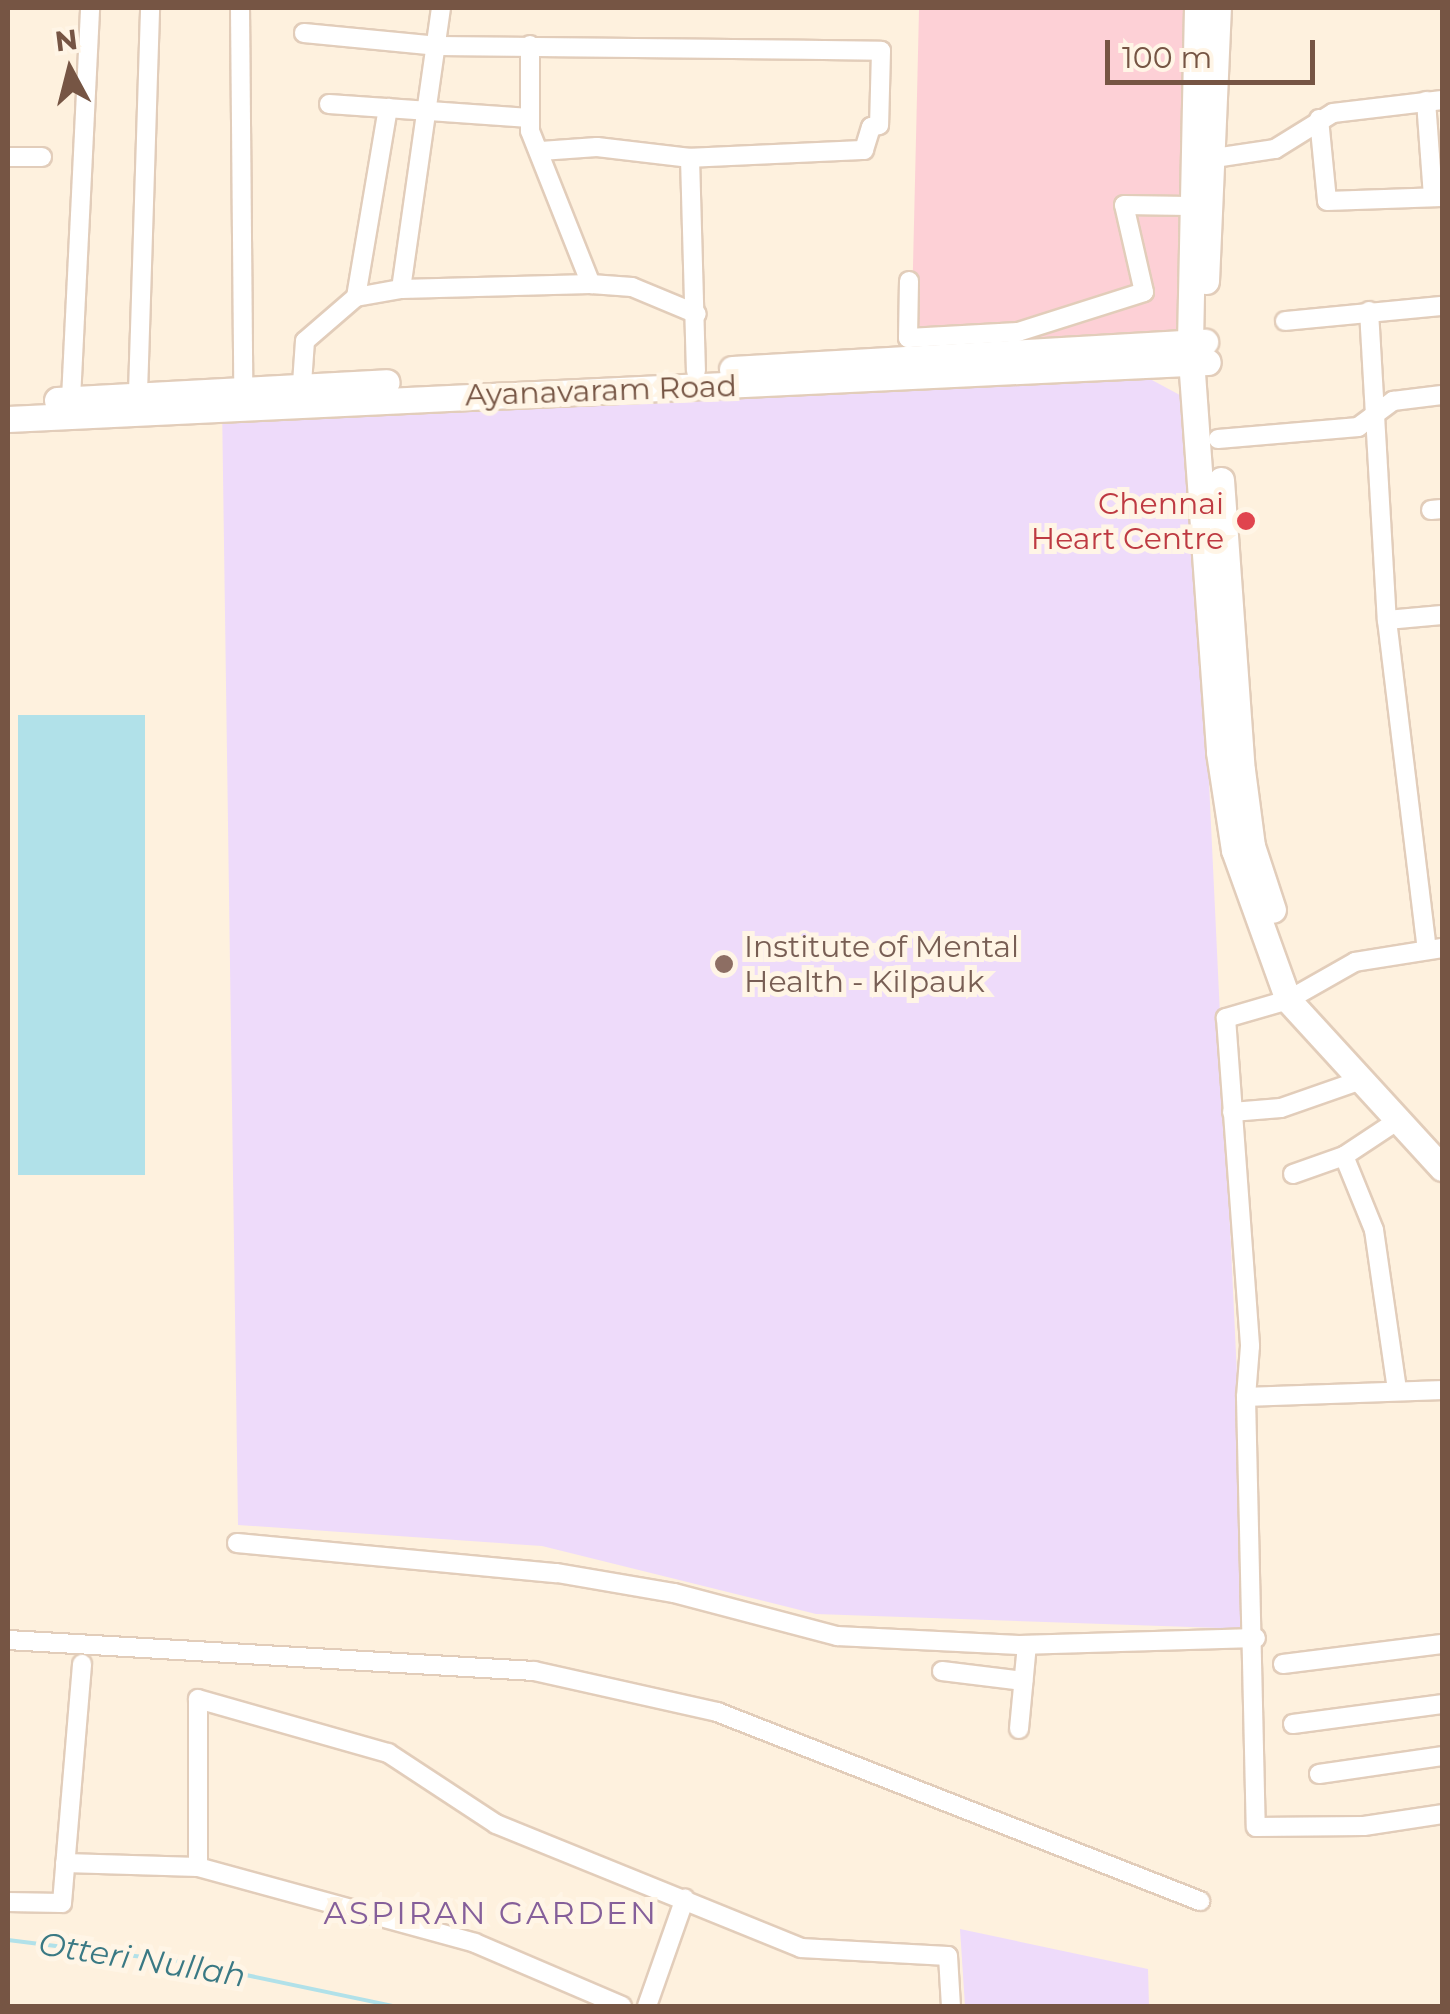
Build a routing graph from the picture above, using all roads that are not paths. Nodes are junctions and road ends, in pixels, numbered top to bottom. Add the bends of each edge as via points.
1 (90, 8) edge
2 (150, 8) edge
3 (240, 8) edge
4 (441, 8) edge
5 (1197, 8) edge
6 (1218, 8) edge
7 (304, 33) dead end
8 (530, 44) junction
9 (438, 46) junction
10 (1434, 101) edge
11 (329, 104) dead end
12 (388, 108) junction
13 (423, 110) junction
14 (530, 118) junction
15 (1319, 119) junction
16 (541, 151) junction
17 (8, 156) edge
18 (42, 157) dead end
19 (690, 158) junction
20 (1208, 160) junction
21 (1438, 197) edge
22 (1189, 206) junction
23 (909, 280) dead end
24 (591, 284) junction
25 (401, 289) junction
26 (356, 298) junction
27 (1442, 306) edge
28 (1369, 311) junction
29 (696, 314) junction
30 (1285, 322) dead end
31 (1199, 353) junction
32 (696, 372) junction
33 (243, 388) junction
34 (138, 393) junction
35 (301, 394) junction
36 (1442, 396) edge
37 (71, 399) junction
38 (8, 402) edge
39 (1379, 408) junction
40 (8, 419) edge
41 (1218, 439) junction
42 (1442, 615) edge
43 (1387, 620) junction
44 (1434, 948) edge
45 (1294, 995) junction
46 (1364, 1079) junction
47 (1232, 1112) junction
48 (1400, 1119) junction
49 (1442, 1145) edge
50 (1344, 1156) junction
51 (1442, 1168) edge
52 (1294, 1174) dead end
53 (1397, 1390) junction
54 (1442, 1390) edge
55 (1246, 1398) junction
56 (236, 1542) dead end
57 (1256, 1638) junction
58 (8, 1640) edge
59 (1442, 1644) edge
60 (1027, 1645) junction
61 (82, 1664) dead end
62 (1282, 1664) dead end
63 (942, 1671) dead end
64 (1023, 1682) junction
65 (1442, 1704) edge
66 (1293, 1724) dead end
67 (1019, 1729) dead end
68 (1442, 1756) edge
69 (1320, 1774) dead end
70 (1442, 1814) edge
71 (65, 1863) junction
72 (198, 1866) junction
73 (685, 1898) junction
74 (1200, 1901) dead end
75 (8, 1902) edge
76 (622, 2006) edge
77 (647, 2006) edge
78 (951, 2006) edge

1 - 37 street
2 - 34 street
3 - 33 street
4 - 9 street
5 - 22 main road
6 - 20 main road
7 - 9 street
8 - 9 street
8 - 14 street
8 - 19 street via 880,51 879,125 864,150
9 - 13 street
10 - 15 street
10 - 21 street
11 - 12 street
12 - 13 street
12 - 26 street
13 - 14 street
13 - 25 street
14 - 16 street
15 - 20 street via 1275,149
15 - 21 street via 1327,200
16 - 19 street via 597,147
16 - 24 street
17 - 18 street
19 - 29 street
20 - 31 main road
22 - 23 street via 1124,205 1144,292 1018,332 908,338
22 - 31 main road
24 - 25 street
24 - 29 street via 632,287
25 - 26 street
26 - 35 street via 305,341
27 - 28 street
28 - 30 street
28 - 39 street
29 - 32 street
31 - 32 main road, Ayanavaram Road
31 - 35 main road, Ayanavaram Road
31 - 41 main road
31 - 45 main road via 1227,817
32 - 35 main road, Ayanavaram Road
33 - 34 main road, Ayanavaram Road
33 - 35 main road, Ayanavaram Road
34 - 37 main road, Ayanavaram Road
35 - 40 main road, Ayanavaram Road
36 - 39 street via 1406,396
37 - 38 main road, Ayanavaram Road
39 - 41 street via 1358,427
39 - 43 street
41 - 45 main road via 1234,693 1252,846
42 - 43 street
43 - 44 street
44 - 45 street via 1355,962
45 - 46 main road
45 - 47 street via 1226,1018
45 - 49 main road
46 - 47 street via 1281,1108
46 - 48 main road
47 - 55 street via 1248,1305
48 - 50 street
48 - 51 main road
50 - 52 street
50 - 53 street via 1374,1230
53 - 54 street
53 - 55 street
55 - 57 street
56 - 60 street via 557,1573 674,1593 838,1636
57 - 60 street
57 - 70 street via 1256,1827 1364,1826
58 - 74 street via 534,1672 718,1712
59 - 62 street
60 - 64 street
61 - 71 street
63 - 64 street
64 - 67 street
65 - 66 street
68 - 69 street
71 - 72 street
71 - 75 street via 62,1903
72 - 73 street via 198,1700 388,1753 496,1824
72 - 76 street via 474,1944
73 - 77 street
73 - 78 street via 800,1948 948,1956

